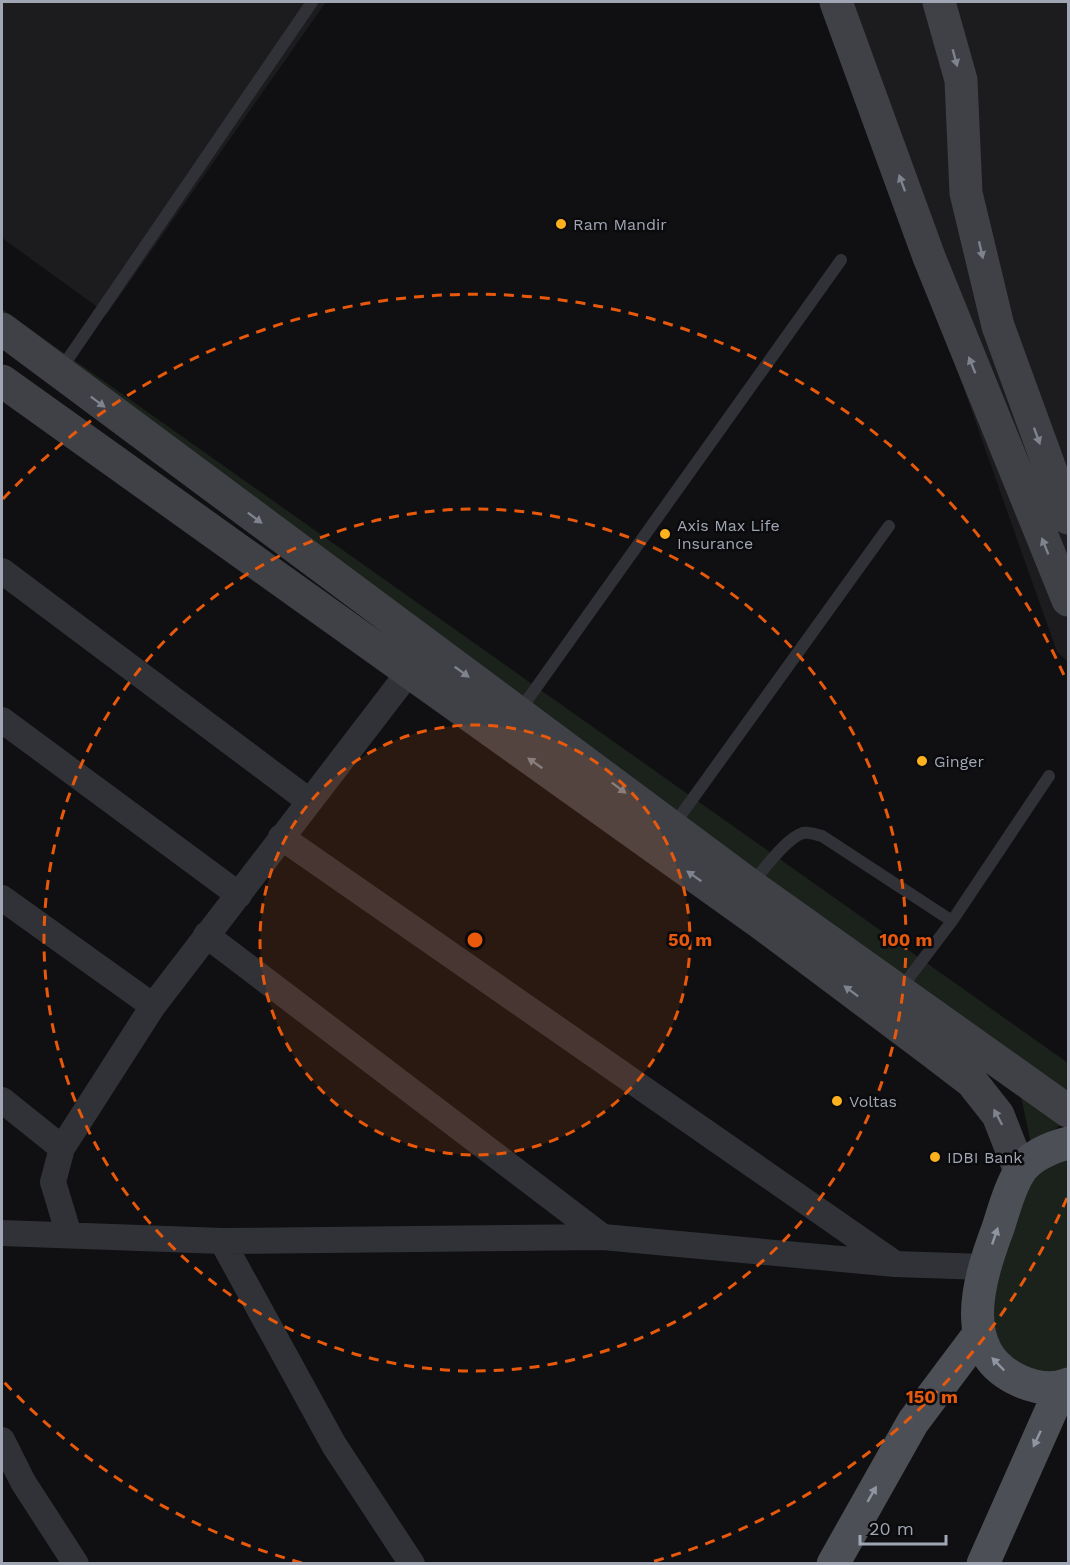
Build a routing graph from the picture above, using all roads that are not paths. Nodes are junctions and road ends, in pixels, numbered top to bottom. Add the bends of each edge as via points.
1 (312, 2) edge
2 (836, 2) edge
3 (939, 2) edge
4 (841, 260) dead end
5 (2, 328) edge
6 (59, 373) junction
7 (2, 381) edge
8 (1068, 518) edge
9 (889, 526) dead end
10 (2, 571) edge
11 (1068, 600) edge
12 (427, 646) junction
13 (409, 673) junction
14 (2, 720) edge
15 (509, 725) junction
16 (1049, 776) dead end
17 (309, 801) junction
18 (281, 837) junction
19 (664, 838) junction
20 (750, 885) junction
21 (239, 896) junction
22 (2, 898) edge
23 (952, 921) junction
24 (206, 935) junction
25 (891, 1002) junction
26 (153, 1006) junction
27 (2, 1100) edge
28 (1068, 1111) edge
29 (1068, 1143) edge
30 (62, 1148) junction
31 (1020, 1171) junction
32 (2, 1233) edge
33 (69, 1236) junction
34 (603, 1237) junction
35 (222, 1241) junction
36 (895, 1263) junction
37 (985, 1267) junction
38 (979, 1334) junction
39 (1065, 1385) edge
40 (2, 1440) edge
41 (76, 1563) edge
42 (412, 1563) edge
43 (833, 1563) edge
44 (983, 1563) edge

1 - 6 lane
11 -> 2 street via 929,256
3 -> 8 street via 961,80 966,193 998,326
4 - 15 lane
5 - 6 street
6 -> 12 street
7 - 13 street
9 - 19 lane
10 - 17 street
12 - 13 street
12 -> 15 street
13 - 15 street
13 - 17 street
14 - 21 street
15 - 19 street
16 - 23 lane
17 - 18 street
18 - 21 street
18 - 36 street
19 - 20 street
25 -> 19 street
20 - 23 lane via 789,843 809,832 822,836
20 - 25 street
21 - 24 street
22 - 26 street
23 - 25 lane
24 - 26 street
24 - 34 street
25 - 28 street
31 -> 25 street via 998,1115 972,1082
26 - 30 street
27 - 30 street
29 - 31 main road via 1043,1151
30 - 33 street via 53,1182
37 -> 31 main road
32 - 33 street
33 - 35 street
34 - 35 street
34 - 36 street
35 - 42 street via 334,1445
36 - 37 street
37 - 38 main road via 976,1309
39 -> 38 main road via 1037,1388 1017,1380 986,1352
43 -> 38 main road via 914,1422
39 -> 44 main road
40 - 41 street via 23,1482

